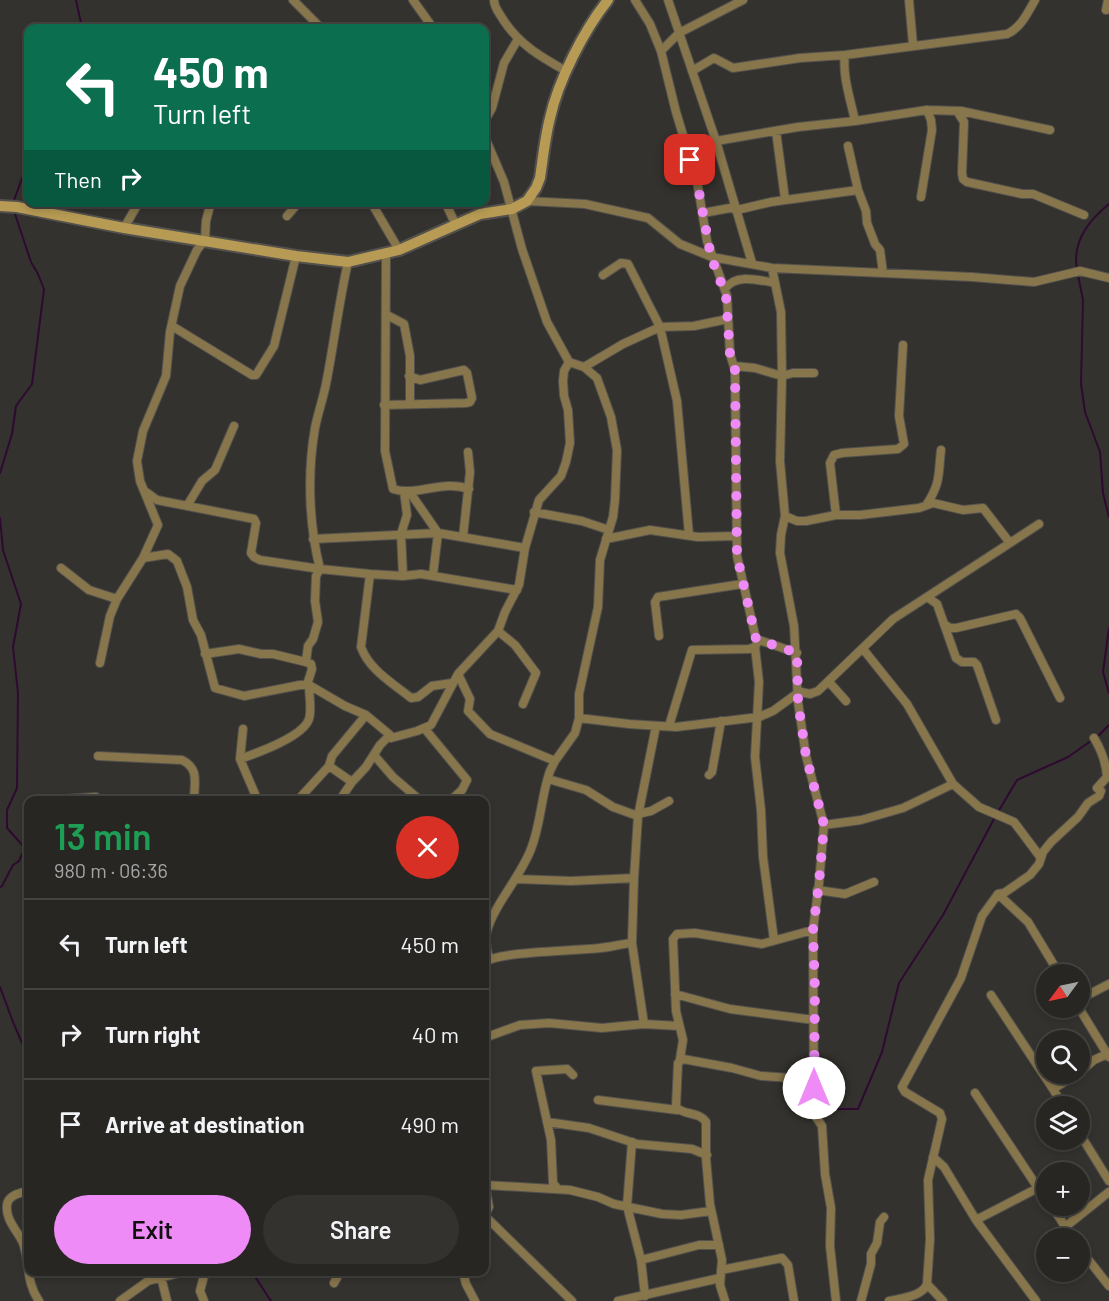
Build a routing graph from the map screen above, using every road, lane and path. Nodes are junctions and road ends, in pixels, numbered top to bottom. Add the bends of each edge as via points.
1 (293, 0) edge
2 (413, 0) edge
3 (494, 0) edge
4 (608, 0) edge
5 (635, 0) edge
6 (668, 0) edge
7 (743, 0) edge
8 (909, 0) edge
9 (1035, 0) edge
10 (1108, 0) edge
11 (1106, 10) dead end
12 (317, 24) edge
13 (430, 24) edge
14 (680, 33) junction
15 (518, 39) junction
16 (913, 45) junction
17 (661, 51) junction
18 (845, 55) junction
19 (566, 71) junction
20 (692, 71) junction
21 (927, 110) junction
22 (957, 111) junction
23 (489, 113) edge
24 (855, 121) junction
25 (1050, 130) dead end
26 (776, 131) junction
27 (716, 141) junction
28 (848, 146) dead end
29 (489, 147) edge
30 (858, 190) junction
31 (921, 197) dead end
32 (785, 199) junction
33 (527, 201) junction
34 (8, 206) edge
35 (136, 207) edge
36 (210, 207) edge
37 (295, 207) edge
38 (374, 207) edge
39 (447, 207) edge
40 (512, 209) junction
41 (737, 210) junction
42 (703, 213) junction
43 (1084, 215) dead end
44 (287, 216) dead end
45 (455, 223) junction
46 (124, 228) junction
47 (205, 240) junction
48 (399, 250) junction
49 (386, 254) junction
50 (296, 256) junction
51 (711, 257) junction
52 (348, 262) junction
53 (752, 263) junction
54 (772, 268) junction
55 (883, 273) junction
56 (603, 275) dead end
57 (1109, 278) edge
58 (775, 283) junction
59 (724, 290) junction
60 (387, 315) junction
61 (728, 319) junction
62 (172, 326) junction
63 (660, 327) junction
64 (903, 345) dead end
65 (569, 362) junction
66 (734, 366) junction
67 (584, 367) junction
68 (814, 373) dead end
69 (409, 376) junction
70 (782, 376) junction
71 (410, 404) junction
72 (384, 405) junction
73 (234, 426) dead end
74 (941, 450) dead end
75 (468, 452) dead end
76 (469, 489) junction
77 (145, 491) junction
78 (407, 491) junction
79 (927, 504) junction
80 (187, 506) junction
81 (534, 512) junction
82 (836, 515) junction
83 (785, 516) junction
84 (1039, 525) dead end
85 (609, 530) junction
86 (438, 533) junction
87 (401, 534) junction
88 (689, 535) junction
89 (736, 536) junction
90 (463, 537) junction
91 (313, 539) junction
92 (606, 539) junction
93 (1010, 543) junction
94 (525, 548) junction
95 (143, 558) junction
96 (61, 568) dead end
97 (320, 569) junction
98 (370, 574) junction
99 (433, 575) junction
100 (403, 576) junction
101 (742, 584) junction
102 (517, 590) junction
103 (927, 597) junction
104 (117, 599) junction
105 (944, 624) junction
106 (498, 631) junction
107 (659, 636) dead end
108 (756, 643) junction
109 (863, 649) junction
110 (797, 653) junction
111 (205, 654) junction
112 (306, 662) junction
113 (100, 663) dead end
114 (458, 674) junction
115 (829, 682) junction
116 (452, 683) junction
117 (308, 685) junction
118 (798, 693) junction
119 (1060, 698) dead end
120 (846, 701) dead end
121 (523, 704) dead end
122 (366, 715) junction
123 (756, 717) junction
124 (579, 718) junction
125 (996, 720) dead end
126 (721, 721) junction
127 (656, 726) junction
128 (669, 726) junction
129 (243, 729) dead end
130 (425, 729) junction
131 (390, 735) junction
132 (1094, 738) dead end
133 (374, 755) junction
134 (98, 756) dead end
135 (240, 759) junction
136 (555, 761) junction
137 (329, 766) junction
138 (709, 775) dead end
139 (548, 778) junction
140 (352, 782) junction
141 (953, 784) junction
142 (194, 796) edge
143 (256, 796) edge
144 (302, 796) edge
145 (342, 796) edge
146 (415, 796) edge
147 (455, 796) edge
148 (669, 801) dead end
149 (638, 815) junction
150 (824, 825) junction
151 (1041, 858) junction
152 (634, 878) junction
153 (516, 879) junction
154 (874, 882) dead end
155 (817, 890) junction
156 (999, 894) junction
157 (489, 925) edge
158 (813, 930) junction
159 (774, 939) junction
160 (632, 943) junction
161 (489, 960) edge
162 (1053, 964) edge
163 (1109, 984) edge
164 (675, 994) junction
165 (1090, 994) edge
166 (991, 995) dead end
167 (1085, 1018) edge
168 (814, 1020) junction
169 (644, 1024) junction
170 (679, 1026) junction
171 (489, 1036) edge
172 (1108, 1055) edge
173 (680, 1059) junction
174 (1090, 1063) edge
175 (813, 1074) junction
176 (573, 1075) dead end
177 (1061, 1084) edge
178 (1053, 1089) junction
179 (975, 1093) dead end
180 (1057, 1096) edge
181 (598, 1100) dead end
182 (677, 1110) junction
183 (547, 1122) junction
184 (632, 1142) junction
185 (1090, 1150) edge
186 (707, 1155) junction
187 (933, 1156) junction
188 (1109, 1181) edge
189 (489, 1182) edge
190 (1036, 1185) edge
191 (557, 1188) junction
192 (1036, 1189) edge
193 (24, 1192) edge
194 (1109, 1192) edge
195 (627, 1206) junction
196 (711, 1211) junction
197 (1058, 1216) edge
198 (884, 1217) dead end
199 (489, 1220) edge
200 (976, 1220) junction
201 (1065, 1227) joint
202 (719, 1245) junction
203 (24, 1249) edge
204 (641, 1260) junction
205 (1090, 1262) edge
206 (1109, 1273) edge
207 (721, 1274) junction
208 (1099, 1274) junction
209 (29, 1276) edge
210 (165, 1276) edge
211 (204, 1276) edge
212 (338, 1276) edge
213 (464, 1276) edge
214 (161, 1277) junction
215 (334, 1283) dead end
216 (927, 1284) junction
217 (1109, 1286) edge
218 (654, 1295) junction
219 (645, 1296) junction
220 (39, 1301) edge
221 (120, 1301) edge
222 (167, 1301) edge
223 (204, 1301) edge
224 (475, 1301) edge
225 (572, 1301) edge
226 (618, 1301) edge
227 (661, 1301) edge
228 (725, 1301) edge
229 (794, 1301) edge
230 (836, 1301) edge
231 (861, 1301) edge
232 (889, 1301) edge
233 (943, 1301) edge
234 (1036, 1301) edge

1 - 12 street
2 - 13 street
3 - 15 street
4 - 19 street
5 - 17 street
6 - 14 street
7 - 14 street
8 - 16 street
9 - 16 street via 1021,22 1007,34
10 - 11 street
14 - 17 street
14 - 20 street
15 - 19 street via 532,52
15 - 23 street via 504,63
16 - 18 street
17 - 42 street
18 - 20 street via 733,68 714,58
18 - 24 street
19 - 33 street via 550,116 540,178
20 - 27 street
21 - 22 street
21 - 24 street
21 - 31 street via 932,130
22 - 25 street
22 - 43 street via 964,122 963,179 1033,194
24 - 26 street
26 - 27 street
26 - 32 street
27 - 41 street
28 - 30 street
29 - 40 street
30 - 32 street
30 - 55 street via 870,234 880,250
32 - 41 street
33 - 40 street
33 - 51 street via 585,204 648,218 680,244
34 - 46 street
35 - 46 street
36 - 47 street
37 - 44 street
38 - 48 street
39 - 45 street
40 - 45 street
40 - 65 street via 539,304
41 - 42 street
41 - 53 street
42 - 51 street
45 - 48 street
46 - 47 street
47 - 50 street
47 - 62 street via 180,286
48 - 49 street
49 - 52 street
49 - 60 street
50 - 52 street
50 - 62 street via 274,346 256,375
51 - 53 street
51 - 59 street
52 - 91 street via 315,428
53 - 54 street
54 - 55 street
54 - 58 street
55 - 57 street via 1034,282 1082,271
56 - 63 street via 621,263 628,264
58 - 59 street via 737,279
58 - 70 street via 781,312
59 - 61 street
60 - 69 street via 404,324
60 - 72 street
61 - 63 street
61 - 66 street
62 - 77 street via 166,376 143,431 137,461
63 - 67 street
63 - 88 street via 677,401
64 - 82 street via 899,416 904,444 898,449 834,455 830,463
65 - 67 street
65 - 81 street via 563,381 570,443 566,462 561,476 542,495
66 - 70 street
66 - 89 street
67 - 85 street via 601,386 615,434 617,482
68 - 70 street
69 - 71 street
69 - 71 street via 420,380 464,370 472,398 466,403
70 - 83 street via 780,461
71 - 72 street
72 - 78 street via 390,484 393,489
73 - 80 street via 215,470 202,481
74 - 79 street via 938,484
75 - 76 street
76 - 78 street via 452,485
76 - 90 street
77 - 80 street via 157,500
77 - 95 street via 158,525
78 - 86 street
78 - 87 street via 407,515
79 - 82 street via 919,508
79 - 93 street via 963,510 983,508
80 - 97 street via 254,519 251,552 260,560
81 - 85 street
81 - 94 street
82 - 83 street via 806,521
83 - 110 street via 780,553
84 - 93 street
85 - 92 street
86 - 87 street
86 - 90 street
86 - 99 street
87 - 91 street
87 - 100 street
88 - 89 street
88 - 92 street via 650,530
89 - 101 street
90 - 94 street
91 - 97 street
92 - 124 street via 599,567 598,607 579,694
93 - 103 street
94 - 102 street
95 - 104 street
95 - 111 street via 168,554 177,561
96 - 104 street via 89,590
97 - 98 street
97 - 112 street via 315,601 318,622
98 - 100 street
98 - 116 street via 361,648 372,667 411,698 432,686
99 - 100 street
99 - 102 street
101 - 107 street via 658,597 655,602
101 - 108 street
102 - 106 street
103 - 105 street via 937,604
103 - 109 street via 893,619
104 - 113 street
105 - 119 street via 956,628 1016,614
105 - 125 street via 956,658 977,665
106 - 114 street
106 - 121 street via 515,645 536,673
108 - 110 street
108 - 123 street
108 - 128 street via 692,650
109 - 115 street
109 - 141 street via 907,704
110 - 118 street
111 - 112 street via 239,649
111 - 117 street via 215,688 220,691 244,696
112 - 117 street via 312,669
114 - 116 street
114 - 136 street via 469,697 468,711 490,734
115 - 118 street via 814,693
115 - 120 street
116 - 130 street via 436,718
117 - 122 street
117 - 135 street via 309,719 304,725 283,742
118 - 123 street via 773,711
118 - 150 street via 806,756
122 - 131 street
122 - 137 street via 332,756
123 - 126 street
123 - 159 street via 763,857
124 - 127 street
124 - 136 street via 575,733
126 - 128 street
126 - 138 street
127 - 128 street
127 - 149 street
129 - 135 street
130 - 131 street via 391,738
130 - 147 street via 466,780
131 - 133 street
132 - 151 street via 1106,767 1107,777 1097,788 1100,796 1088,803
133 - 140 street
133 - 146 street
134 - 142 street via 182,760 194,771
135 - 143 street
136 - 139 street
137 - 140 street
137 - 144 street
139 - 149 street via 586,790 613,807
139 - 153 street via 534,841
140 - 145 street
141 - 150 street via 903,808
141 - 151 street via 979,807 1017,825
148 - 149 street
149 - 152 street
150 - 155 street
151 - 156 street via 1024,880
152 - 153 street
152 - 160 street
153 - 157 street
154 - 155 street via 844,894
155 - 158 street
156 - 162 street via 1028,922
156 - 187 street via 982,916 961,978 902,1087 942,1115
158 - 159 street
158 - 168 street
159 - 164 street via 758,944 695,933 677,934 673,939
160 - 161 street
160 - 169 street
163 - 165 street
164 - 168 street via 730,1009
164 - 170 street
166 - 178 street
167 - 172 street
168 - 175 street
169 - 170 street
169 - 171 street via 602,1028 549,1023 520,1025
170 - 173 street via 683,1040
172 - 174 street
173 - 175 street via 761,1076 791,1078
173 - 182 street via 675,1082
175 - 230 street via 831,1208 830,1246
176 - 183 street via 567,1069 536,1071
177 - 178 street
178 - 180 street
179 - 190 street
181 - 182 street
182 - 186 street via 706,1122
183 - 184 street via 595,1129
183 - 191 street via 553,1183
184 - 186 street via 692,1149
184 - 195 street
185 - 188 street
186 - 196 street
187 - 200 street
187 - 216 street via 927,1196
189 - 191 street
191 - 195 street
192 - 200 street
193 - 203 street via 9,1199 6,1207
194 - 201 street
195 - 196 street via 673,1215
195 - 204 street
196 - 202 street
197 - 201 street
198 - 231 street
199 - 225 street
200 - 234 street
202 - 204 street via 699,1245
202 - 207 street
204 - 219 street
205 - 208 street
206 - 208 street
207 - 218 street
207 - 228 street
207 - 229 street via 782,1258 788,1266
208 - 217 street
209 - 220 street via 31,1289
210 - 214 street
211 - 223 street via 200,1291
212 - 215 street
213 - 224 street
214 - 221 street via 144,1283
214 - 222 street
216 - 232 street via 920,1293
216 - 233 street
218 - 219 street
218 - 227 street
219 - 226 street

